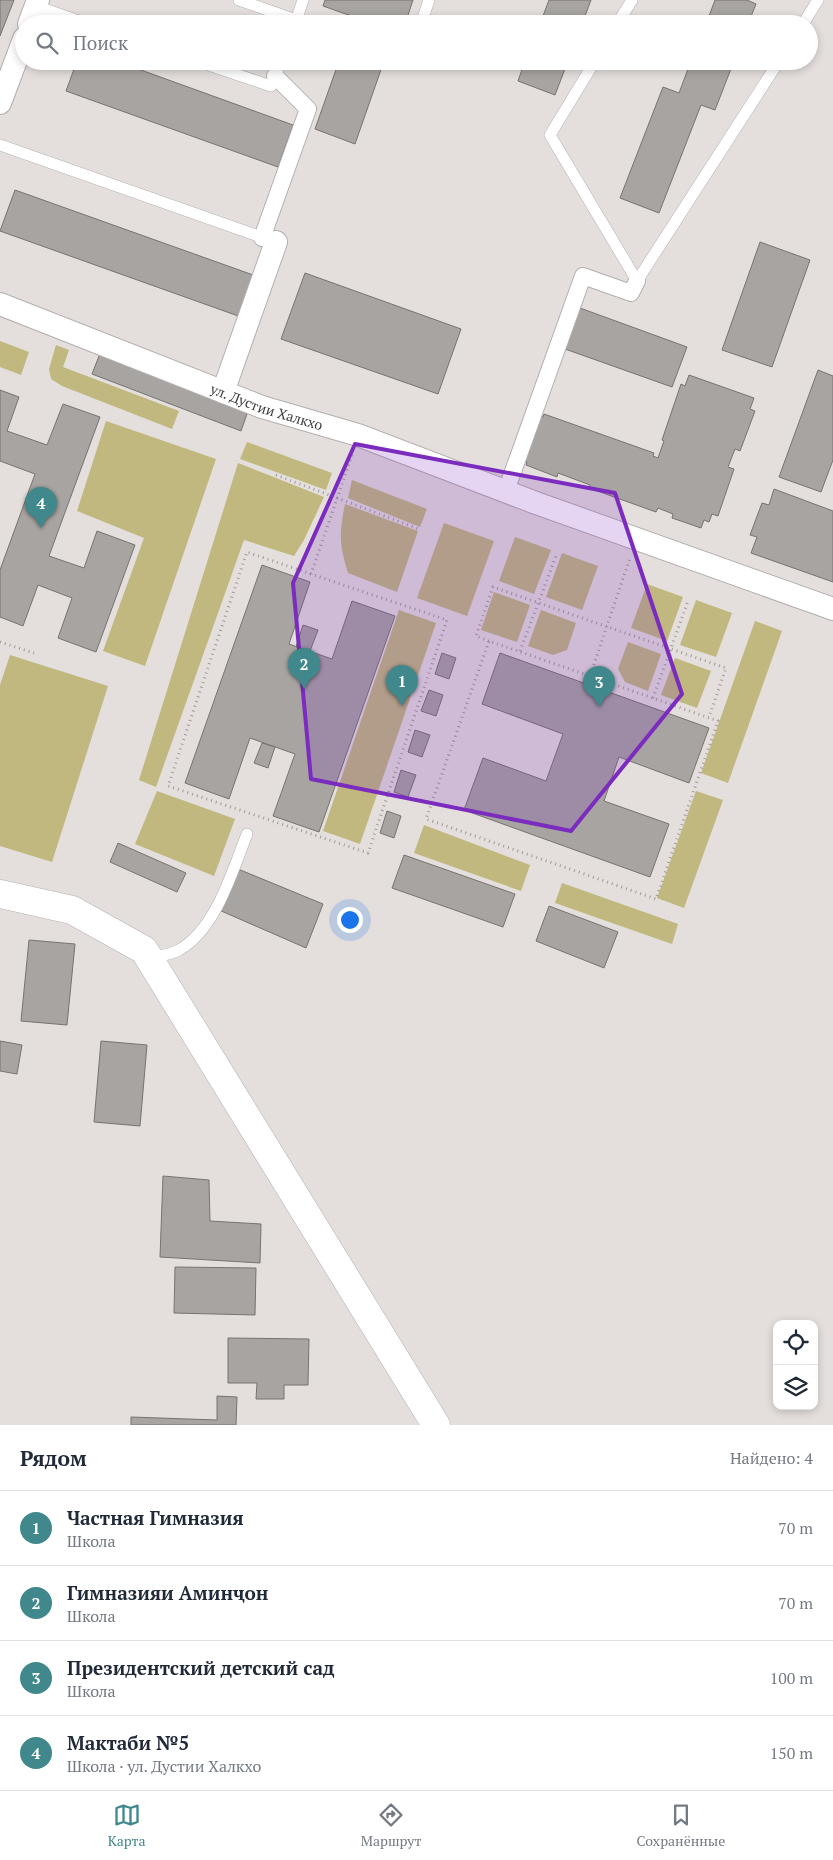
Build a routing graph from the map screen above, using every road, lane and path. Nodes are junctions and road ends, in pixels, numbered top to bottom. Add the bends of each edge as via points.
1 (239, 0) edge
2 (303, 0) edge
3 (429, 0) edge
4 (632, 0) edge
5 (818, 0) edge
6 (34, 10) edge
7 (53, 15) edge
8 (278, 15) edge
9 (298, 15) edge
10 (424, 15) edge
11 (623, 15) edge
12 (809, 15) edge
13 (15, 63) edge
14 (224, 70) edge
15 (277, 70) edge
16 (279, 70) edge
17 (590, 70) edge
18 (773, 70) edge
19 (0, 103) edge
20 (0, 145) edge
21 (269, 240) junction
22 (637, 281) junction
23 (0, 304) edge
24 (223, 392) junction
25 (358, 436) junction
26 (276, 475) dead end
27 (506, 491) junction
28 (338, 498) junction
29 (419, 529) dead end
30 (556, 556) dead end
31 (311, 574) junction
32 (624, 575) dead end
33 (688, 601) dead end
34 (538, 603) junction
35 (833, 609) edge
36 (606, 627) junction
37 (489, 640) junction
38 (0, 642) edge
39 (671, 649) junction
40 (520, 651) junction
41 (34, 653) dead end
42 (590, 676) junction
43 (653, 698) junction
44 (709, 718) junction
45 (247, 834) dead end
46 (0, 894) edge
47 (149, 958) junction
48 (436, 1425) edge

1 - 8 lane
2 - 9 lane
3 - 10 lane
4 - 11 lane
5 - 12 lane
6 - 7 lane
13 - 19 street
14 - 15 lane via 271,86
16 - 21 street via 308,109
17 - 22 lane via 550,135
18 - 22 lane
20 - 21 lane
21 - 24 street
22 - 27 street via 631,293 583,276
23 - 24 street, ул. Дустии Халкхо
24 - 25 street, ул. Дустии Халкхо
25 - 27 street, ул. Дустии Халкхо
25 - 28 path
26 - 28 path
27 - 35 street, ул. Дустии Халкхо
28 - 29 path
28 - 31 path
30 - 34 path
31 - 31 path via 447,620 368,853 168,786 247,552
32 - 36 path
33 - 39 path
34 - 36 path
34 - 37 path via 493,587 476,636
34 - 40 path
36 - 39 path
36 - 42 path
37 - 40 path
37 - 44 path via 426,819 656,899 718,721
38 - 41 path
39 - 43 path
39 - 44 path via 726,668
40 - 42 path
42 - 43 path
43 - 44 path
45 - 47 lane via 222,899 195,937 179,950
46 - 47 street via 72,910 144,950
47 - 48 street

